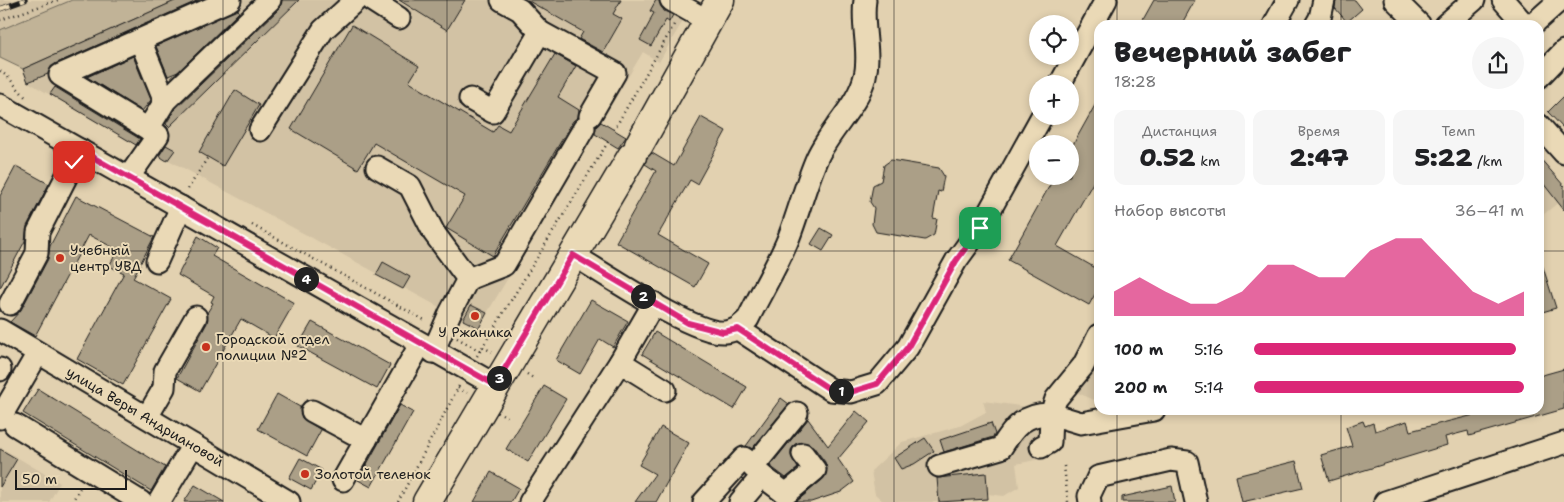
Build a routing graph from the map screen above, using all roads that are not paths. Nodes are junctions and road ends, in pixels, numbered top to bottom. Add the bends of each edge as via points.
1 (230, 0) edge
2 (270, 0) edge
3 (356, 0) edge
4 (371, 0) edge
5 (502, 0) edge
6 (865, 0) edge
7 (1106, 0) edge
8 (1288, 0) edge
9 (1324, 0) edge
10 (1395, 0) edge
11 (1474, 0) edge
12 (1503, 0) edge
13 (1560, 0) edge
14 (678, 4) edge
15 (714, 11) edge
16 (400, 18) dead end
17 (1095, 20) edge
18 (1277, 20) edge
19 (1319, 20) edge
20 (1415, 20) edge
21 (1451, 20) edge
22 (1521, 20) edge
23 (1538, 20) edge
24 (1094, 22) edge
25 (540, 32) junction
26 (140, 40) junction
27 (1065, 75) edge
28 (470, 99) dead end
29 (165, 101) junction
30 (0, 105) edge
31 (1037, 125) edge
32 (148, 129) junction
33 (260, 130) dead end
34 (1544, 131) edge
35 (80, 150) junction
36 (1564, 153) edge
37 (378, 167) dead end
38 (128, 178) junction
39 (188, 200) junction
40 (573, 255) junction
41 (157, 261) dead end
42 (468, 279) junction
43 (654, 303) junction
44 (10, 304) dead end
45 (196, 316) dead end
46 (738, 329) junction
47 (0, 330) edge
48 (427, 348) junction
49 (38, 353) junction
50 (1094, 356) edge
51 (620, 362) junction
52 (1091, 369) edge
53 (495, 385) junction
54 (665, 390) dead end
55 (312, 411) dead end
56 (797, 413) dead end
57 (1051, 414) junction
58 (1126, 415) edge
59 (147, 417) junction
60 (8, 422) edge
61 (366, 440) junction
62 (1564, 443) edge
63 (193, 445) junction
64 (1041, 447) dead end
65 (803, 454) dead end
66 (939, 466) dead end
67 (757, 472) junction
68 (344, 480) dead end
69 (141, 502) edge
70 (159, 502) edge
71 (289, 502) edge
72 (427, 502) edge
73 (530, 502) edge
74 (704, 502) edge
75 (740, 502) edge
76 (1090, 502) edge
77 (1196, 502) edge
78 (1385, 502) edge

1 - 26 street
2 - 29 street
3 - 33 street via 323,30
4 - 16 street
5 - 25 street via 520,10
6 - 46 street via 862,15 866,75 856,100 818,157 788,239 748,319
7 - 17 street
8 - 18 street
9 - 19 street
10 - 20 street
11 - 21 street
12 - 22 street
13 - 23 street
14 - 15 street
15 - 40 main road
24 - 27 street
25 - 28 street via 493,112
25 - 42 street via 615,74 504,265
26 - 29 street
26 - 32 street via 60,75
29 - 32 street
30 - 35 street
31 - 46 street via 908,347 877,384 851,392 831,390
32 - 38 street via 158,135
34 - 36 street
35 - 38 street
35 - 44 street via 38,232 37,253
37 - 42 street via 410,186 434,233
38 - 39 street
39 - 41 street
39 - 48 street
40 - 43 street
40 - 53 main road
42 - 48 street via 443,331
43 - 46 street via 688,323 723,332
43 - 51 street
45 - 59 street via 165,371 164,388
47 - 49 street, улица Веры Андриановой
48 - 53 street
48 - 61 street
49 - 59 street, улица Веры Андриановой
49 - 60 street
50 - 52 street
51 - 54 street
51 - 73 street
52 - 57 street via 1056,399
53 - 72 main road
55 - 61 street
56 - 67 street
57 - 58 street via 1081,423
57 - 64 street via 1050,442
57 - 66 street via 1041,414 1015,425 1001,448
59 - 63 street, улица Веры Андриановой
60 - 69 street
61 - 68 street
62 - 78 street
63 - 70 street
63 - 71 street, улица Веры Андриановой
65 - 67 street via 815,470 786,494
67 - 74 street via 744,458
67 - 75 street
76 - 77 street via 1089,496 1098,477 1171,460 1187,462

